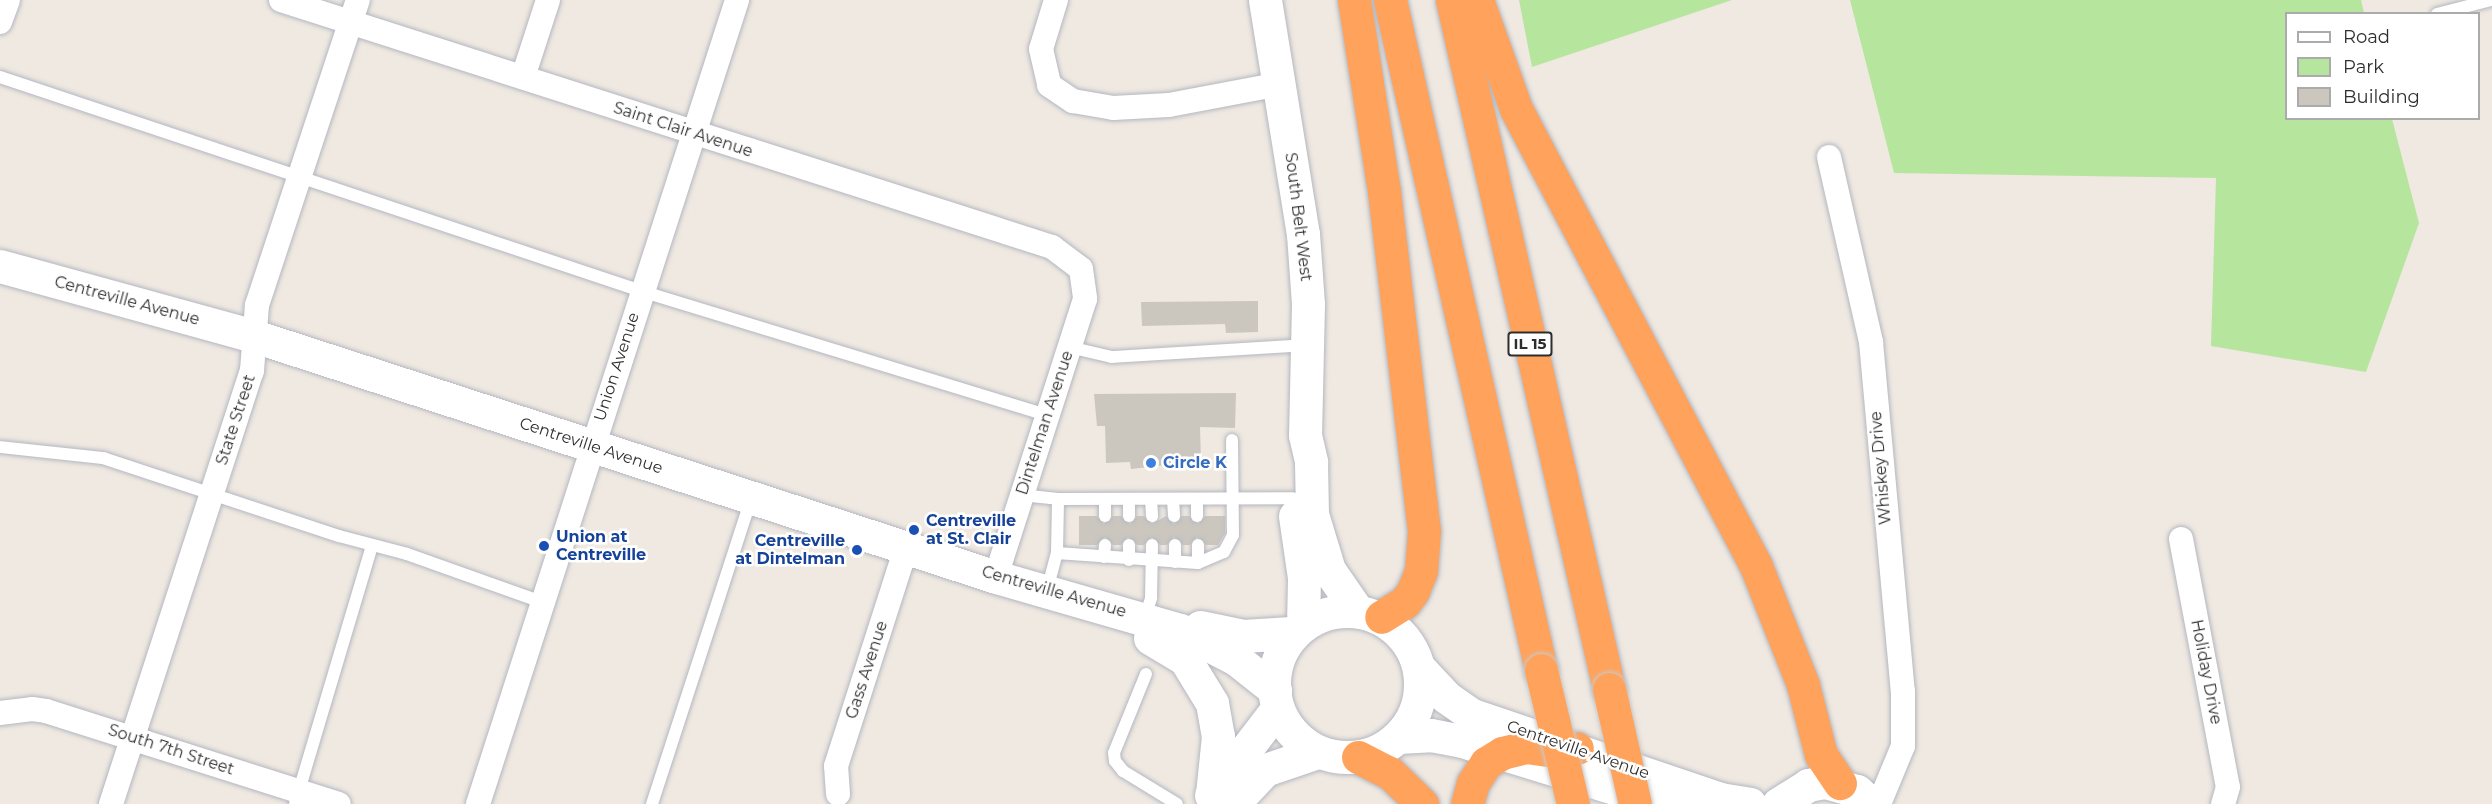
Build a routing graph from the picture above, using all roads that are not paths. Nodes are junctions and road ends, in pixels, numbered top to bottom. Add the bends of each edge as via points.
1 (8, 0) edge
2 (281, 0) edge
3 (358, 0) edge
4 (548, 0) edge
5 (737, 0) edge
6 (1056, 0) edge
7 (1265, 0) edge
8 (1354, 0) edge
9 (1390, 0) edge
10 (1452, 0) edge
11 (1477, 0) edge
12 (2491, 0) edge
13 (2445, 12) edge
14 (0, 22) edge
15 (351, 23) junction
16 (0, 77) edge
17 (523, 78) junction
18 (1280, 84) junction
19 (693, 133) junction
20 (1829, 157) dead end
21 (299, 178) junction
22 (0, 266) edge
23 (1081, 269) joint
24 (641, 291) junction
25 (254, 336) junction
26 (1307, 345) junction
27 (1069, 347) junction
28 (1046, 415) junction
29 (1305, 435) junction
30 (1232, 440) dead end
31 (591, 446) junction
32 (0, 447) edge
33 (213, 492) junction
34 (1021, 495) junction
35 (751, 498) junction
36 (1293, 498) junction
37 (1058, 499) junction
38 (1105, 499) junction
39 (1129, 499) junction
40 (1234, 499) junction
41 (1151, 500) junction
42 (1173, 500) junction
43 (1197, 500) junction
44 (1105, 516) dead end
45 (1129, 516) dead end
46 (1152, 516) dead end
47 (1174, 516) dead end
48 (1197, 516) dead end
49 (2181, 539) dead end
50 (372, 545) junction
51 (1129, 545) dead end
52 (1152, 545) dead end
53 (1175, 545) dead end
54 (1198, 545) dead end
55 (906, 548) junction
56 (1057, 553) junction
57 (1129, 560) junction
58 (1152, 561) junction
59 (1175, 562) junction
60 (1198, 563) junction
61 (996, 577) junction
62 (1047, 591) junction
63 (542, 602) junction
64 (1369, 613) junction
65 (1135, 616) junction
66 (1297, 629) junction
67 (1180, 630) junction
68 (1421, 670) junction
69 (1146, 674) dead end
70 (1276, 700) junction
71 (0, 713) edge
72 (133, 737) junction
73 (1398, 737) junction
74 (1577, 748) junction
75 (1318, 752) junction
76 (1502, 753) junction
77 (1358, 757) junction
78 (1867, 792) edge
79 (838, 794) dead end
80 (297, 798) edge
81 (1164, 801) edge
82 (1217, 801) edge
83 (111, 804) edge
84 (339, 804) edge
85 (478, 804) edge
86 (652, 804) edge
87 (1177, 804) edge
88 (1422, 804) edge
89 (1467, 804) edge
90 (1573, 804) edge
91 (1635, 804) edge
92 (1666, 804) edge
93 (1750, 804) edge
94 (1779, 804) edge
95 (2223, 804) edge

1 - 14 street
2 - 15 street, Saint Clair Avenue
3 - 15 street, State Street
4 - 17 street
5 - 19 street, Union Avenue
6 - 18 street via 1041,49 1049,85 1073,101 1113,108 1169,105
7 - 18 main road, South Belt West
8 - 64 highway via 1384,191 1424,531 1421,571 1413,591 1405,602
9 - 90 highway, bridge
10 - 91 highway, IL 15, bridge
11 - 78 highway via 1516,110 1756,566 1803,686 1821,755
12 - 13 lane
15 - 17 street, Saint Clair Avenue
15 - 21 street, State Street
16 - 21 lane
17 - 19 street, Saint Clair Avenue
18 - 26 main road, South Belt West via 1302,234
19 - 23 street, Saint Clair Avenue via 1052,247
19 - 24 street, Union Avenue
20 - 78 street, Whiskey Drive via 1871,342 1904,692 1903,746
21 - 24 lane
21 - 25 street, State Street via 257,305
22 - 25 main road, Centreville Avenue
23 - 27 street, Dintelman Avenue via 1085,299
24 - 28 lane
24 - 31 street, Union Avenue
25 - 31 main road, Centreville Avenue
25 - 33 street, State Street via 252,371
26 - 27 lane via 1112,357
26 - 29 main road, South Belt West
27 - 28 street, Dintelman Avenue
28 - 34 street, Dintelman Avenue
29 - 36 main road, South Belt West via 1295,462
29 - 64 main road, South Belt West via 1311,462 1312,514 1329,570
30 - 40 lane
31 - 35 main road, Centreville Avenue
31 - 63 street, Union Avenue
32 - 33 lane via 103,458
33 - 50 lane
33 - 72 street, State Street
34 - 37 lane
34 - 61 street, Dintelman Avenue
35 - 55 main road, Centreville Avenue
35 - 86 lane
36 - 40 lane
36 - 66 main road, South Belt West via 1304,578
37 - 38 lane
37 - 56 lane
38 - 39 lane
38 - 44 lane
39 - 41 lane
39 - 45 lane
40 - 43 lane
40 - 60 lane via 1231,544 1224,552
41 - 42 lane
41 - 46 lane
42 - 43 lane
42 - 47 lane
43 - 48 lane
49 - 95 street, Holiday Drive via 2228,788
50 - 63 lane
50 - 80 lane
51 - 57 lane
52 - 58 lane
53 - 59 lane
54 - 60 lane
55 - 61 main road, Centreville Avenue
55 - 79 street, Gass Avenue via 836,766
56 - 57 lane via 1104,551
56 - 62 lane
57 - 58 lane
58 - 59 lane
58 - 65 lane via 1151,598
59 - 60 lane
61 - 62 main road, Centreville Avenue
62 - 65 main road, Centreville Avenue
63 - 85 street, Union Avenue
64 - 66 main road via 1329,612
64 - 68 main road, South Belt West via 1408,642
65 - 67 main road, Centreville Avenue
65 - 82 main road via 1153,640 1185,659 1204,685 1218,736
66 - 67 main road, Centreville Avenue via 1243,636 1199,627
66 - 70 main road, South Belt West via 1278,658
67 - 70 main road, Centreville Avenue via 1236,659
68 - 73 main road, South Belt West via 1420,695 1413,718
68 - 74 main road, Centreville Avenue via 1446,697 1472,714
69 - 81 lane via 1114,753 1115,761
70 - 75 main road via 1294,734
70 - 82 main road
71 - 72 street, South 7th Street via 46,711
72 - 80 street, South 7th Street
72 - 83 street, State Street
73 - 76 main road, Centreville Avenue via 1431,735
73 - 77 main road, South Belt West
74 - 76 highway via 1554,751 1526,747
74 - 93 main road, Centreville Avenue via 1720,798
75 - 77 main road via 1339,758
75 - 82 main road via 1265,770
76 - 89 highway via 1486,763 1473,783
76 - 92 main road, Centreville Avenue
77 - 88 highway via 1389,773
78 - 94 main road via 1808,785
80 - 84 street, South 7th Street
81 - 87 lane

